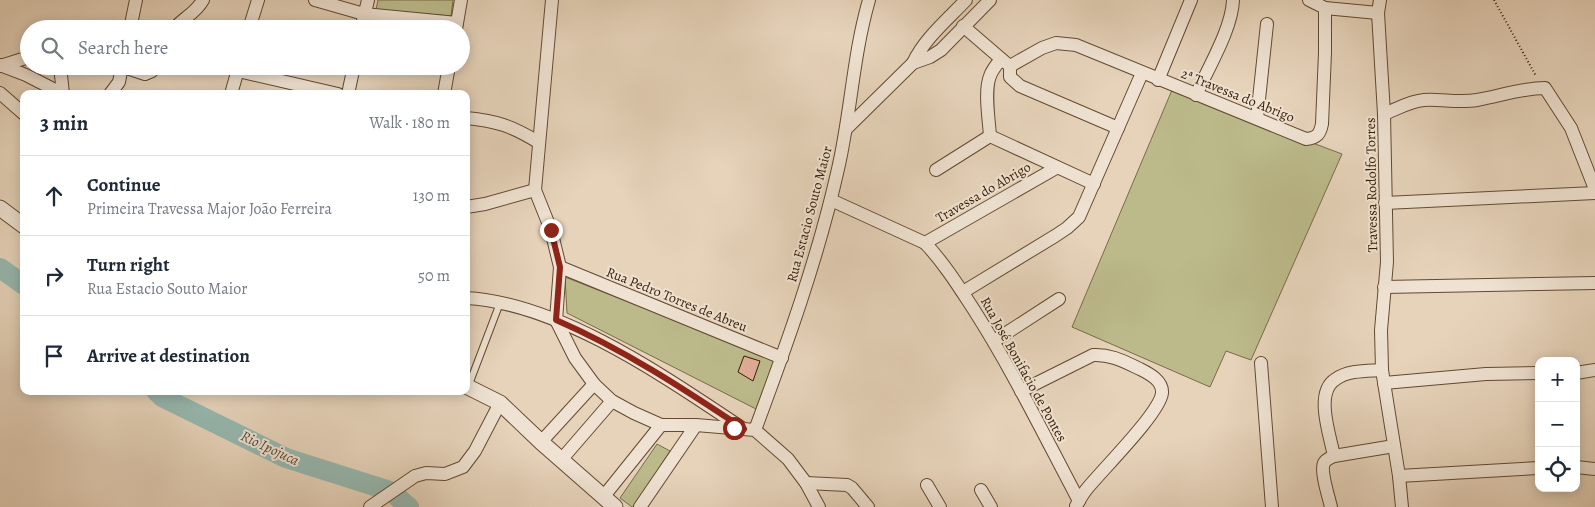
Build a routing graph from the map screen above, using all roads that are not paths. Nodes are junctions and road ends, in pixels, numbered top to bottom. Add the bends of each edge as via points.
1 (136, 0) edge
2 (203, 0) edge
3 (258, 0) edge
4 (315, 0) edge
5 (368, 0) edge
6 (461, 0) edge
7 (552, 0) edge
8 (869, 0) edge
9 (966, 0) edge
10 (990, 0) edge
11 (1191, 0) edge
12 (1234, 0) edge
13 (1309, 0) edge
14 (1380, 0) edge
15 (1325, 8) junction
16 (1378, 13) junction
17 (364, 14) junction
18 (132, 20) edge
19 (182, 20) edge
20 (252, 20) edge
21 (363, 20) edge
22 (410, 20) edge
23 (457, 20) edge
24 (1267, 24) dead end
25 (964, 26) junction
26 (20, 59) edge
27 (1005, 62) junction
28 (913, 64) junction
29 (0, 65) edge
30 (20, 73) edge
31 (1142, 73) junction
32 (26, 75) edge
33 (61, 75) edge
34 (120, 75) edge
35 (237, 75) edge
36 (262, 75) edge
37 (352, 75) edge
38 (447, 75) edge
39 (1158, 80) junction
40 (55, 90) edge
41 (63, 90) edge
42 (113, 90) edge
43 (234, 90) edge
44 (322, 90) edge
45 (349, 90) edge
46 (445, 90) edge
47 (0, 93) edge
48 (1196, 95) junction
49 (20, 110) edge
50 (1384, 114) junction
51 (1257, 118) junction
52 (470, 119) edge
53 (1118, 128) junction
54 (846, 129) junction
55 (990, 136) junction
56 (538, 142) junction
57 (1056, 168) junction
58 (936, 170) dead end
59 (1094, 184) junction
60 (1595, 189) edge
61 (535, 190) junction
62 (1595, 193) edge
63 (831, 200) junction
64 (1385, 203) junction
65 (470, 206) edge
66 (0, 208) edge
67 (20, 223) edge
68 (925, 242) junction
69 (560, 267) junction
70 (1595, 283) edge
71 (1384, 287) junction
72 (963, 292) junction
73 (470, 298) edge
74 (1059, 299) dead end
75 (500, 303) junction
76 (556, 320) junction
77 (994, 341) junction
78 (782, 358) junction
79 (1261, 363) dead end
80 (1595, 370) edge
81 (1580, 372) edge
82 (1535, 374) edge
83 (1383, 376) junction
84 (470, 378) edge
85 (594, 384) junction
86 (470, 388) edge
87 (1021, 391) junction
88 (612, 401) junction
89 (500, 403) junction
90 (661, 425) junction
91 (696, 425) junction
92 (750, 430) junction
93 (541, 442) junction
94 (1394, 446) junction
95 (1334, 456) junction
96 (562, 460) junction
97 (1580, 467) edge
98 (1535, 468) edge
99 (1595, 469) edge
100 (1399, 476) junction
101 (806, 483) junction
102 (927, 485) dead end
103 (981, 490) dead end
104 (604, 496) junction
105 (1077, 504) edge
106 (370, 507) edge
107 (615, 507) edge
108 (640, 507) edge
109 (819, 507) edge
110 (868, 507) edge
111 (940, 507) edge
112 (991, 507) edge
113 (1272, 507) edge
114 (1330, 507) edge
115 (1402, 507) edge

1 - 18 street
2 - 19 street via 197,10
3 - 20 street
4 - 17 street
5 - 17 street
6 - 23 street
7 - 56 street
8 - 54 street, Rua Estacio Souto Maior via 859,40
9 - 28 street via 926,41
10 - 25 street
11 - 39 street
12 - 48 street via 1231,19
13 - 15 street
14 - 16 street, Travessa Rodolfo Torres
15 - 16 street
15 - 51 street, 2ª Travessa do Abrigo via 1322,124 1318,135 1306,139
16 - 50 street, Travessa Rodolfo Torres
17 - 21 street
17 - 22 street
24 - 51 street
25 - 27 street
25 - 28 street via 941,50
26 - 29 street
27 - 31 street, 2ª Travessa do Abrigo via 1056,43 1076,45
27 - 53 street via 1010,76 1020,86
27 - 55 street via 990,75 988,83
28 - 54 street
29 - 30 street
31 - 39 street, 2ª Travessa do Abrigo
31 - 53 street
32 - 40 street
33 - 41 street
34 - 42 street
35 - 43 street
36 - 44 street
37 - 45 street
38 - 46 street
39 - 48 street, 2ª Travessa do Abrigo
47 - 49 street
48 - 51 street, 2ª Travessa do Abrigo
50 - 60 street via 1424,100 1478,100 1529,88 1545,88 1571,128
50 - 64 street, Travessa Rodolfo Torres
52 - 56 street via 516,128
53 - 59 street
54 - 63 street, Rua Estacio Souto Maior
55 - 57 street
55 - 58 street
56 - 61 street
57 - 59 street
57 - 68 street, Travessa do Abrigo
59 - 72 street via 1079,217 1067,228
61 - 65 street
61 - 69 street via 551,230
62 - 64 street
63 - 68 street, Rua José Bonifacio de Pontes
63 - 78 street, Rua Estacio Souto Maior
64 - 71 street, Travessa Rodolfo Torres via 1387,262
66 - 67 street
68 - 72 street, Rua José Bonifacio de Pontes
69 - 76 street
69 - 78 street, Rua Pedro Torres de Abreu
70 - 71 street
71 - 83 street, Travessa Rodolfo Torres via 1380,330
72 - 77 street, Rua José Bonifacio de Pontes
73 - 75 street
74 - 77 street
75 - 76 street
75 - 84 lane
76 - 85 street via 575,358
76 - 92 street via 656,372
77 - 87 street, Rua José Bonifacio de Pontes
78 - 92 street, Rua Estacio Souto Maior
79 - 113 street
80 - 81 street
82 - 83 street
83 - 94 street, Travessa Rodolfo Torres
83 - 95 street via 1345,374 1329,385 1324,402
85 - 88 street
85 - 93 street
86 - 89 street
87 - 105 street, Rua José Bonifacio de Pontes
87 - 105 street via 1093,356 1106,355 1148,373 1160,384 1160,400 1147,420
88 - 90 street
88 - 96 street
89 - 93 street
89 - 106 street via 464,466 445,474 415,476
90 - 91 street
90 - 104 street
91 - 92 street
91 - 108 street
92 - 101 street via 788,459
93 - 96 street
94 - 95 street
94 - 100 street, Travessa Rodolfo Torres
95 - 114 street via 1323,465
96 - 104 street
97 - 99 street
98 - 100 street
100 - 115 street, Travessa Rodolfo Torres
101 - 109 street
101 - 110 street via 847,485
102 - 111 street
103 - 112 street
104 - 107 street

